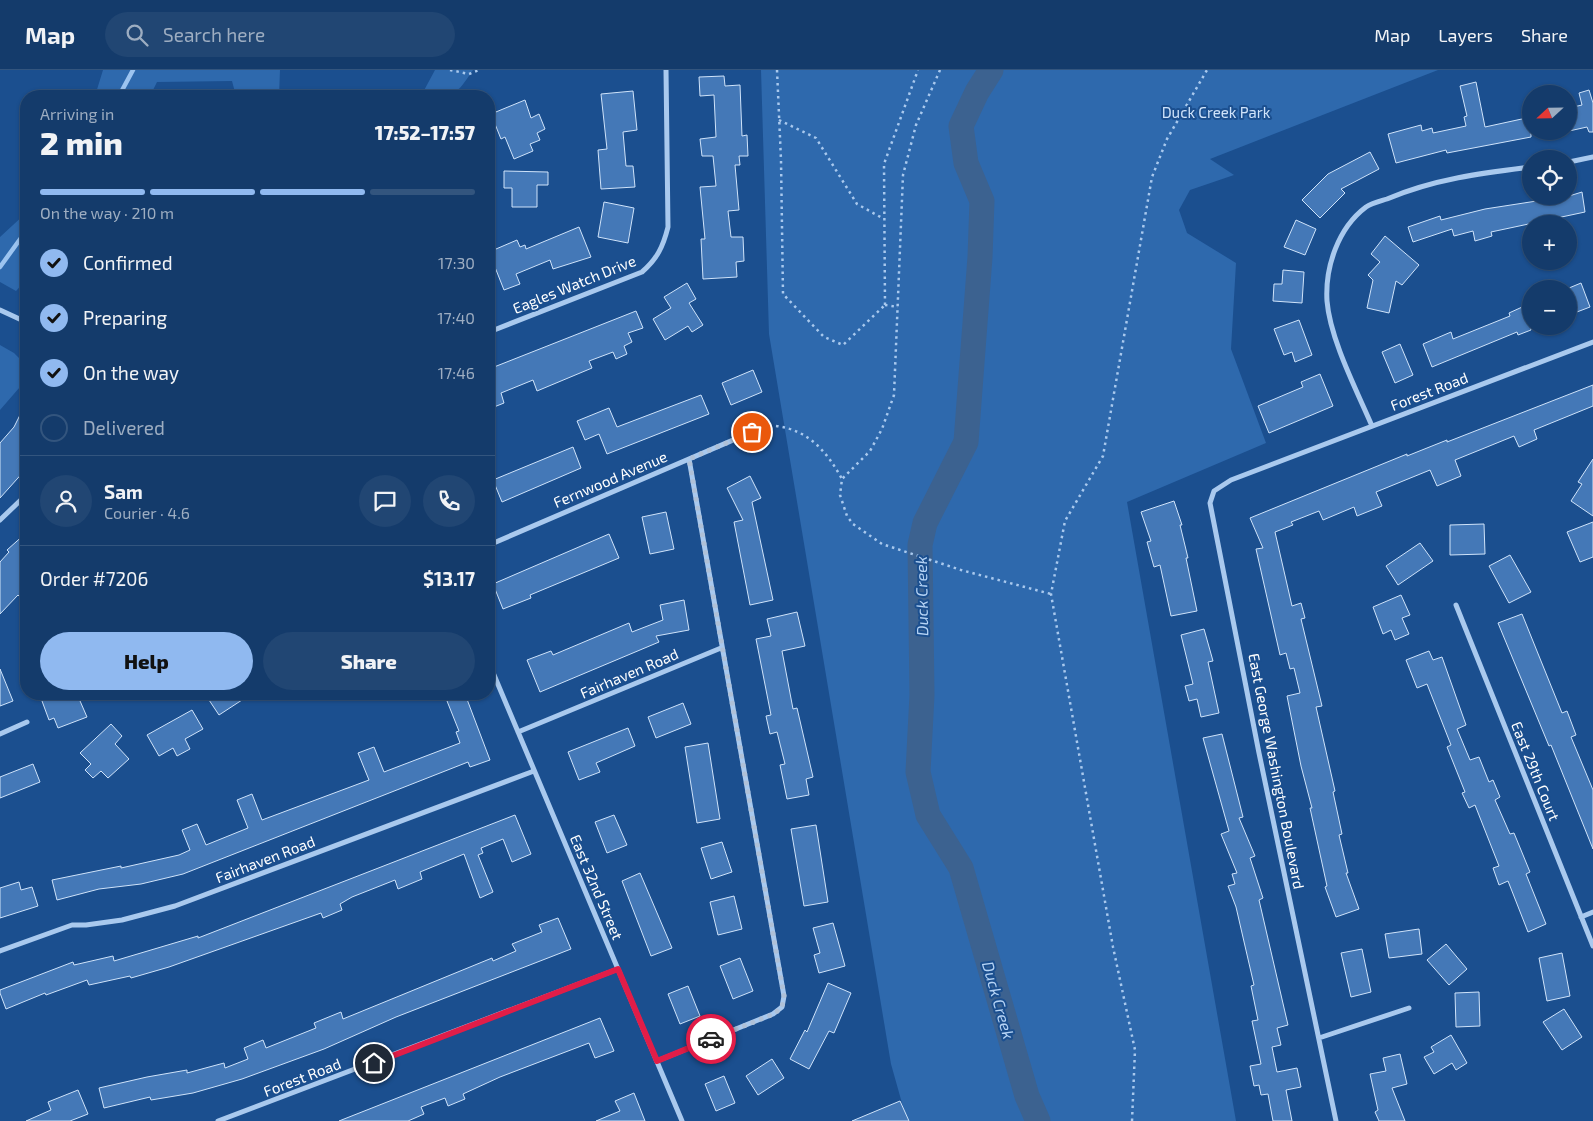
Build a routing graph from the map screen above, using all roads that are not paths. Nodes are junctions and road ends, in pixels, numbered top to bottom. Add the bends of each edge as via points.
1 (666, 70) edge
2 (1593, 157) edge
3 (1577, 160) edge
4 (1522, 168) edge
5 (0, 310) edge
6 (20, 319) edge
7 (495, 330) edge
8 (1593, 342) edge
9 (768, 425) road end
10 (1372, 426) junction
11 (689, 459) junction
12 (1274, 463) joint
13 (20, 501) edge
14 (0, 520) edge
15 (495, 541) edge
16 (1456, 605) dead end
17 (722, 648) junction
18 (495, 678) edge
19 (27, 722) dead end
20 (518, 732) junction
21 (0, 734) edge
22 (534, 771) junction
23 (1593, 912) edge
24 (1581, 917) junction
25 (1593, 946) edge
26 (0, 951) edge
27 (618, 969) junction
28 (1410, 1008) dead end
29 (1319, 1038) junction
30 (657, 1061) junction
31 (218, 1121) edge
32 (682, 1121) edge
33 (1336, 1121) edge

1 - 7 street, Eagles Watch Drive via 668,227 655,261 642,272
2 - 3 street
4 - 10 street via 1461,176 1408,190 1366,207 1340,236 1328,274 1327,303 1340,352
5 - 6 street
8 - 10 street, Forest Road
9 - 11 street, Fernwood Avenue
10 - 12 street, Forest Road
11 - 15 street, Fernwood Avenue
11 - 17 street
12 - 29 street, East George Washington Boulevard via 1231,480 1214,491 1210,503
13 - 14 street
16 - 24 street, East 29th Court
17 - 20 street, Fairhaven Road
17 - 30 street via 784,996 782,1007 774,1014
18 - 20 street, East 32nd Street
19 - 21 street
20 - 22 street, East 32nd Street
22 - 26 street, Fairhaven Road via 175,906 122,920 72,925
22 - 27 street, East 32nd Street
23 - 24 street
24 - 25 street, East 29th Court
27 - 30 street, East 32nd Street
27 - 31 street, Forest Road
28 - 29 street
29 - 33 street, East George Washington Boulevard
30 - 32 street, East 32nd Street

